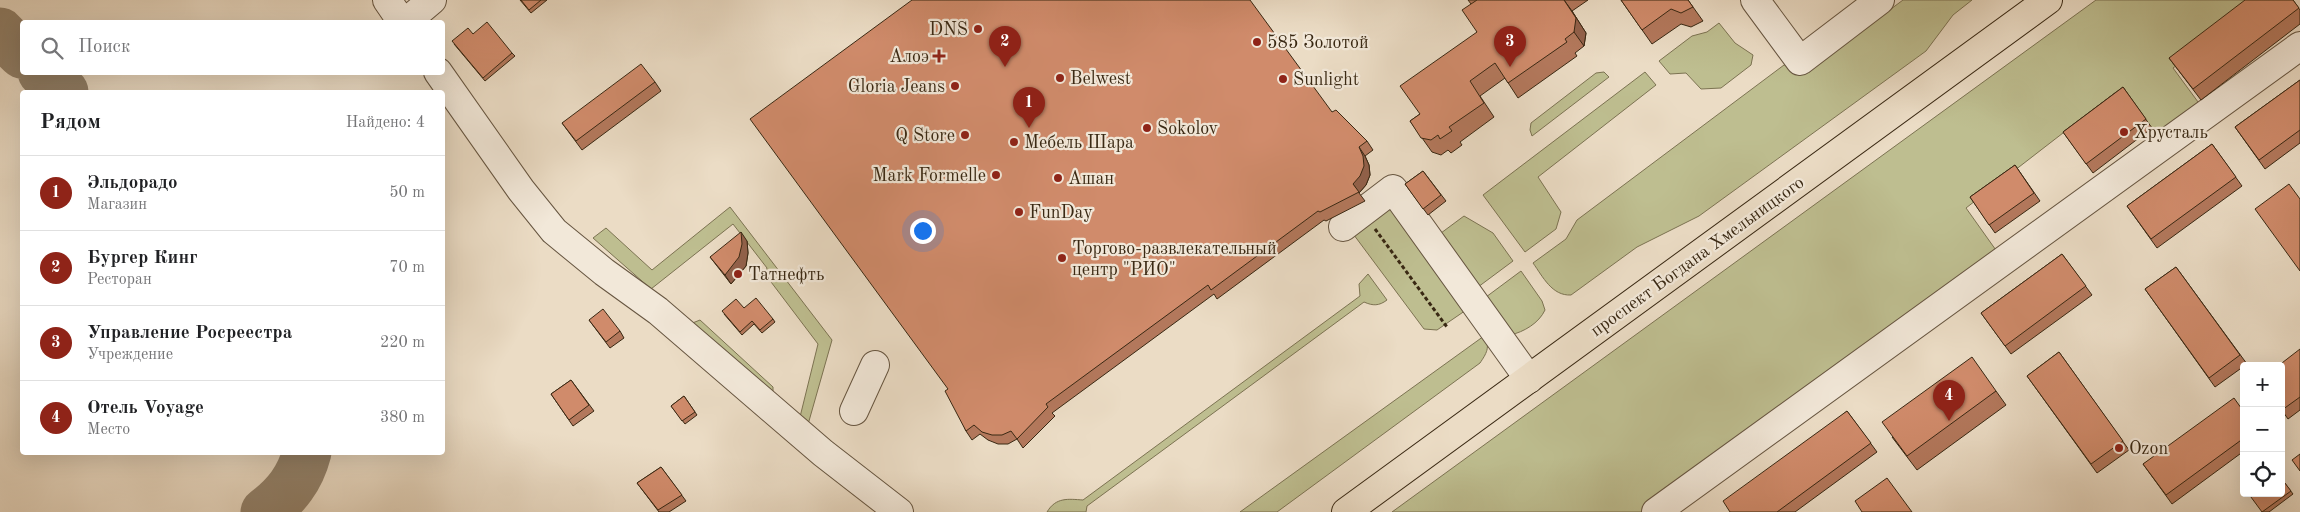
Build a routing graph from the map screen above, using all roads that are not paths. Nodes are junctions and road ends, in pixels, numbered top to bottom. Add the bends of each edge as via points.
1 (387, 0) edge
2 (432, 0) edge
3 (1880, 0) edge
4 (2048, 0) edge
5 (1758, 5) edge
6 (402, 20) edge
7 (407, 20) edge
8 (2300, 46) edge
9 (440, 75) edge
10 (1353, 220) road end
11 (875, 365) dead end
12 (1529, 379) junction
13 (854, 411) dead end
14 (893, 510) edge
15 (1346, 512) edge
16 (1656, 512) edge

1 - 6 street
2 - 7 street
3 - 5 street via 1800,61
4 - 12 main road, проспект Богдана Хмельницкого
8 - 16 street
9 - 14 street via 521,190 554,230 658,311
10 - 12 street via 1393,190 1461,317
11 - 13 street
12 - 15 main road, проспект Богдана Хмельницкого

